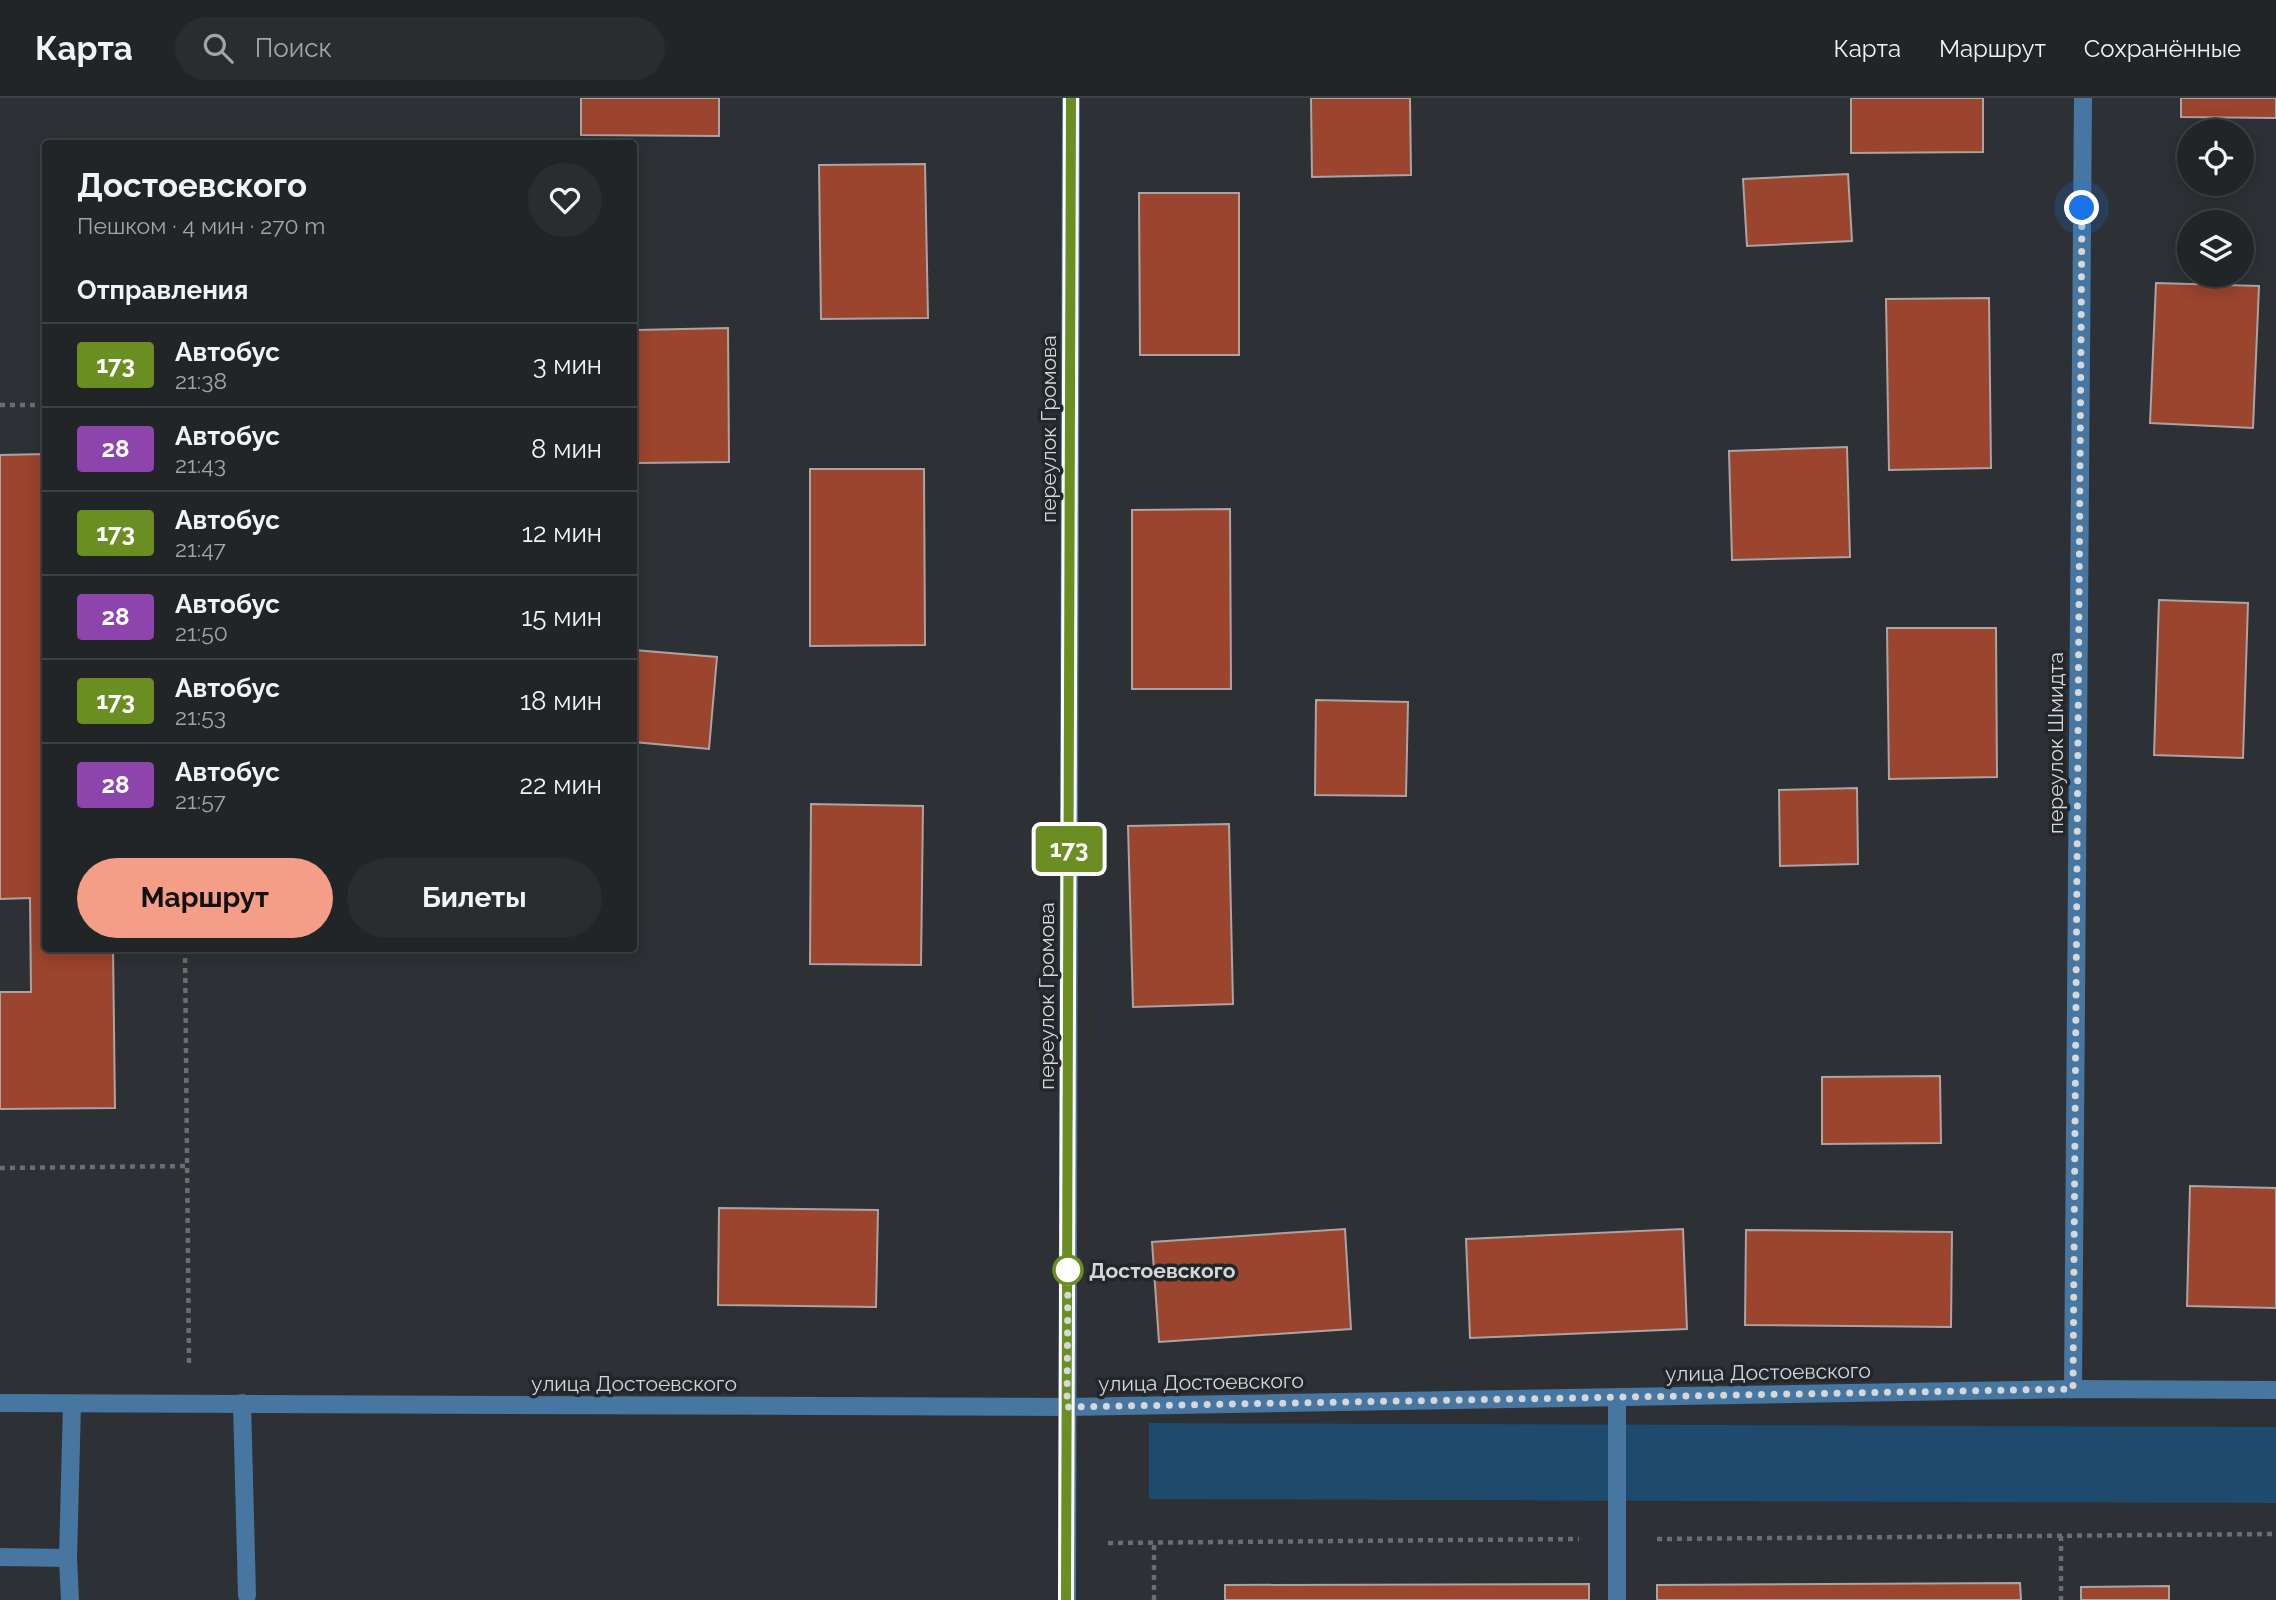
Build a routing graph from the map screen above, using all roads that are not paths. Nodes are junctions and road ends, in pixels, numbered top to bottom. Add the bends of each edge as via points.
1 (1071, 98) edge
2 (2083, 98) edge
3 (2073, 1389) junction
4 (2276, 1390) edge
5 (1617, 1397) junction
6 (0, 1403) edge
7 (242, 1403) junction
8 (72, 1405) junction
9 (1067, 1407) junction
10 (0, 1557) edge
11 (68, 1558) junction
12 (247, 1595) dead end
13 (70, 1600) edge
14 (1066, 1600) edge
15 (1617, 1600) edge

1 - 9 street, переулок Громова
2 - 3 street, переулок Шмидта
3 - 4 street, улица Достоевского
3 - 5 street, улица Достоевского
5 - 9 street, улица Достоевского
5 - 15 street
6 - 8 street, улица Достоевского
7 - 8 street, улица Достоевского
7 - 9 street, улица Достоевского
7 - 12 street
8 - 11 street
9 - 14 street, переулок Громова
10 - 11 street
11 - 13 street

